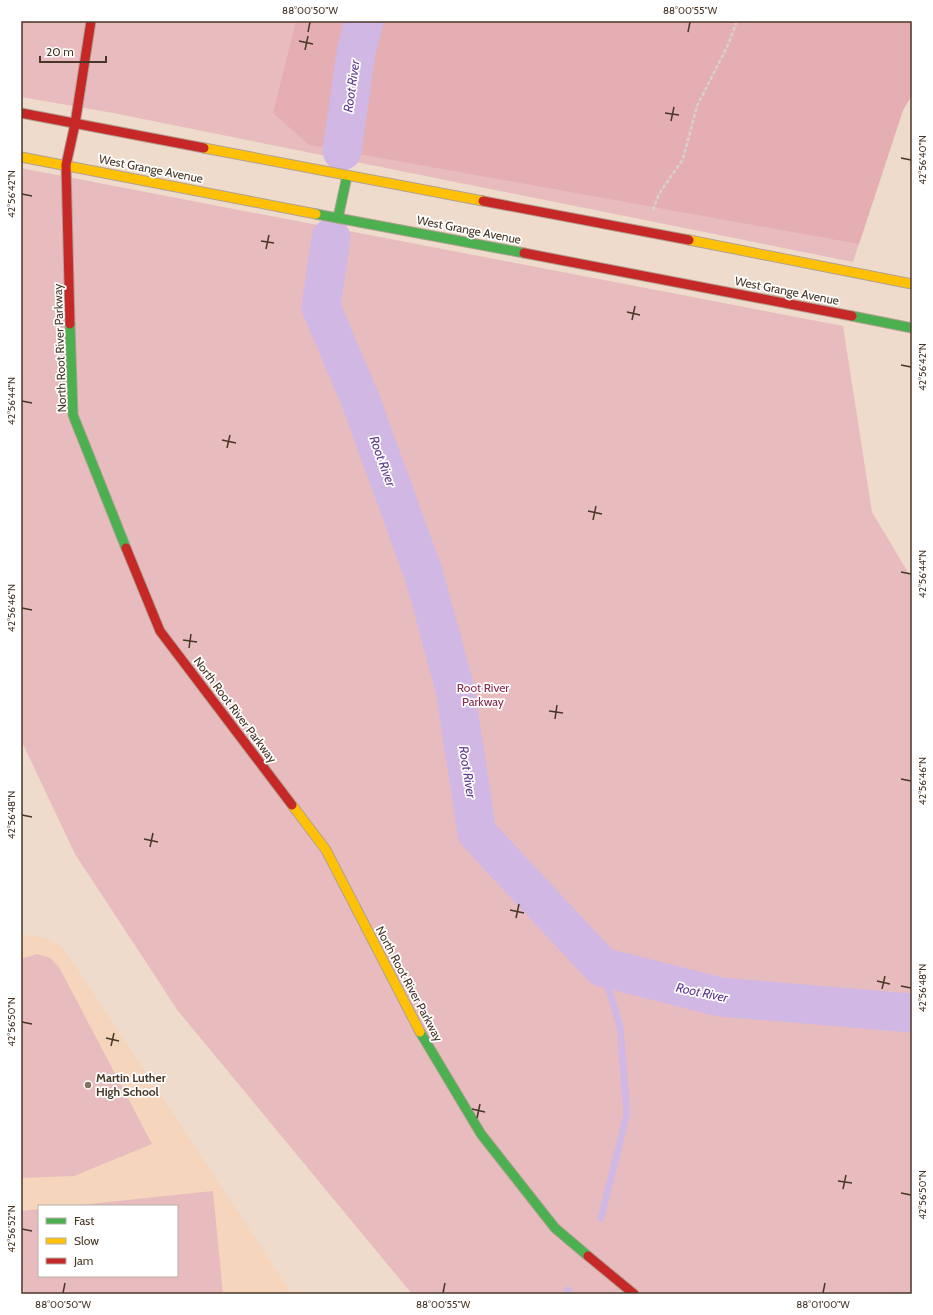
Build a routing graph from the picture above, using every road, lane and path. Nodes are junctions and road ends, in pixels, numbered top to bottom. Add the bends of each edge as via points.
1 (91, 21) edge
2 (737, 21) edge
3 (21, 113) edge
4 (75, 124) junction
5 (21, 157) edge
6 (66, 165) junction
7 (347, 176) junction
8 (338, 218) junction
9 (645, 231) junction
10 (912, 284) edge
11 (912, 328) edge
12 (634, 1294) edge

1 - 4 street, North Root River Parkway
2 - 9 path via 728,45 697,106 683,159 659,194
3 - 4 street
4 - 6 street, North Root River Parkway
4 - 7 street
5 - 6 street, West Grange Avenue
6 - 8 street, West Grange Avenue
6 - 12 street, North Root River Parkway via 73,415 160,631 326,850 424,1042 481,1134 555,1228
7 - 8 street
7 - 9 street
8 - 11 street, West Grange Avenue
9 - 10 street

